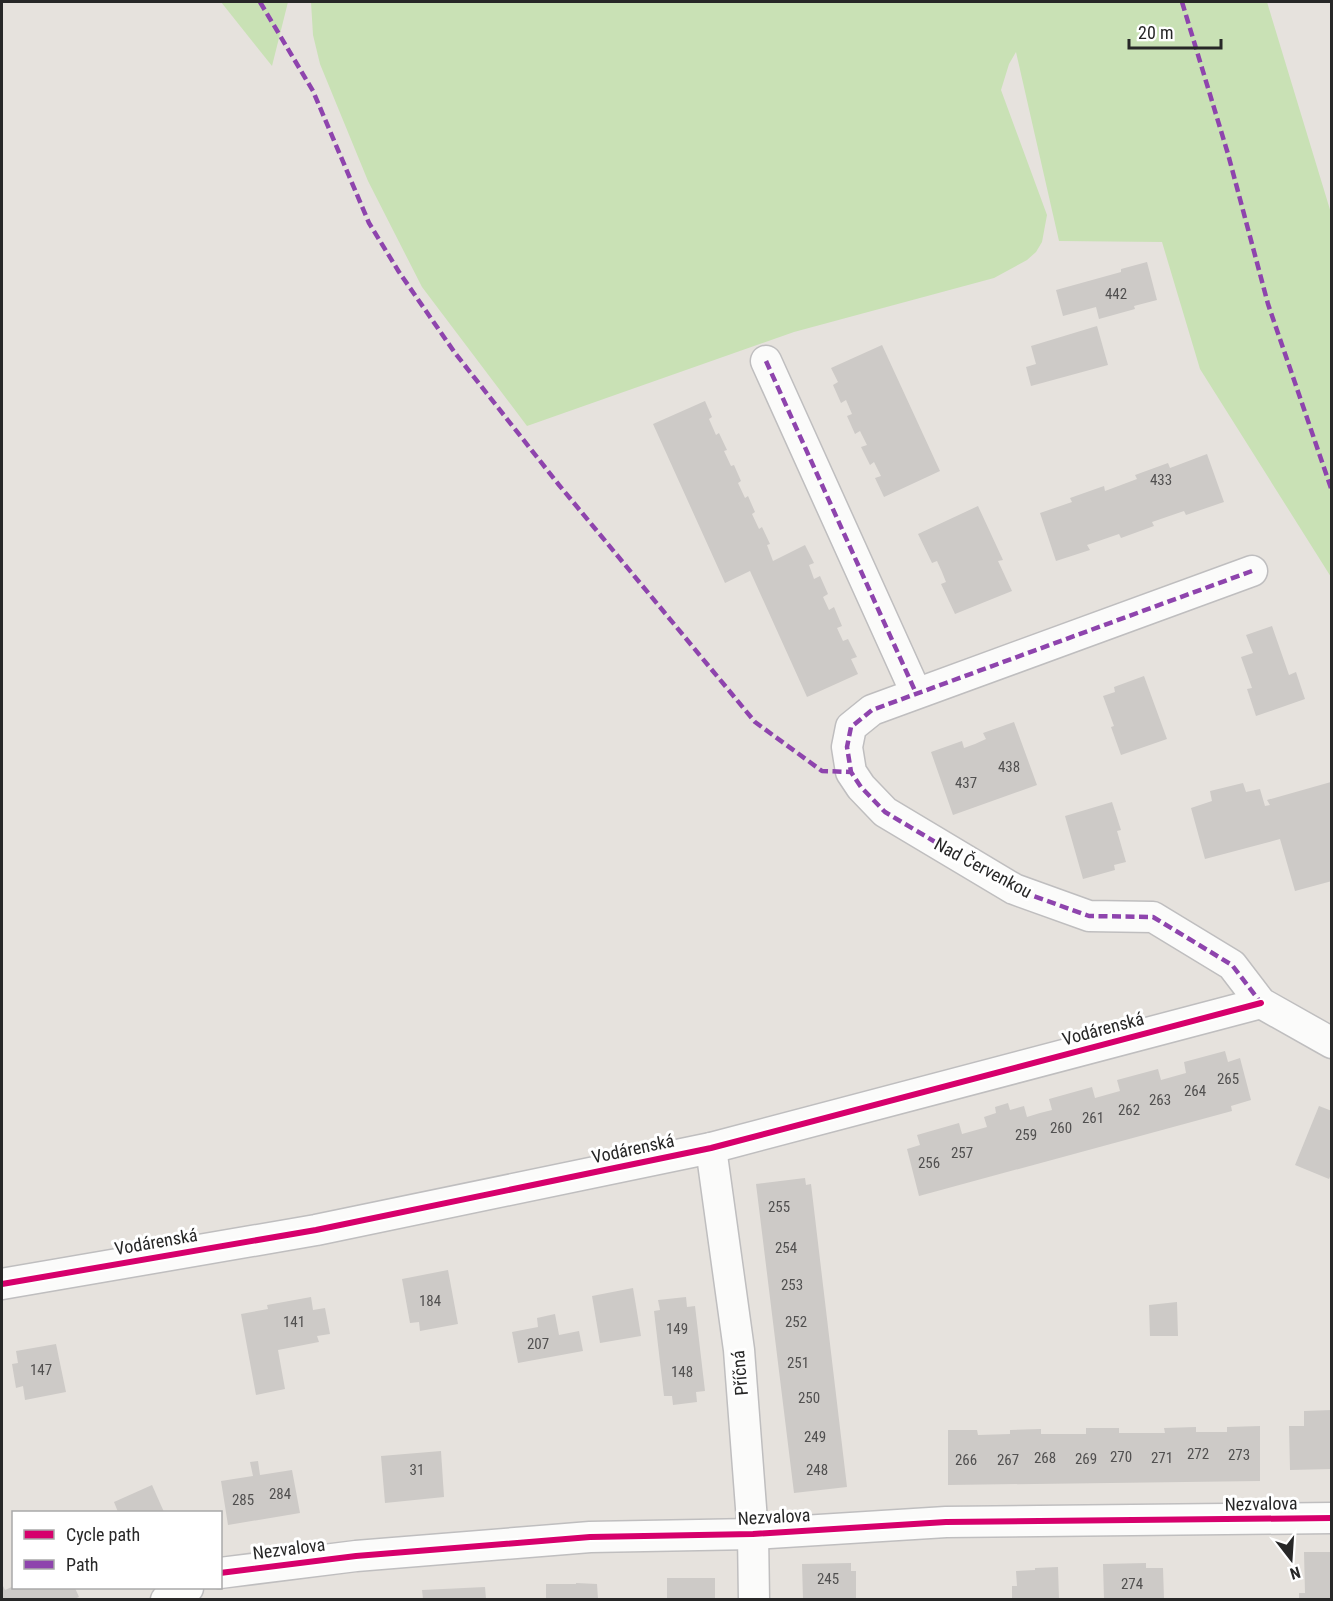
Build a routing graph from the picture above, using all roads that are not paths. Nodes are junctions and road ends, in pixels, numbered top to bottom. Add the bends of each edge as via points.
1 (766, 361) dead end
2 (1252, 571) dead end
3 (915, 693) junction
4 (1261, 1003) junction
5 (1332, 1043) edge
6 (711, 1149) junction
7 (2, 1284) edge
8 (1332, 1518) edge
9 (753, 1534) junction
10 (222, 1573) edge
11 (184, 1589) edge
12 (166, 1599) edge
13 (754, 1599) edge

1 - 3 street
2 - 3 street, Nad Červenkou
3 - 4 street, Nad Červenkou via 872,710 851,727 848,747 852,772 885,812 1014,889 1089,916 1153,917 1232,965
4 - 5 street
4 - 6 street, Vodárenská
6 - 7 street, Vodárenská via 316,1230
6 - 9 street, Příčná via 739,1350
8 - 9 street, Nezvalova via 946,1522
9 - 10 street, Nezvalova via 590,1537
9 - 13 street, Příčná
11 - 12 street

